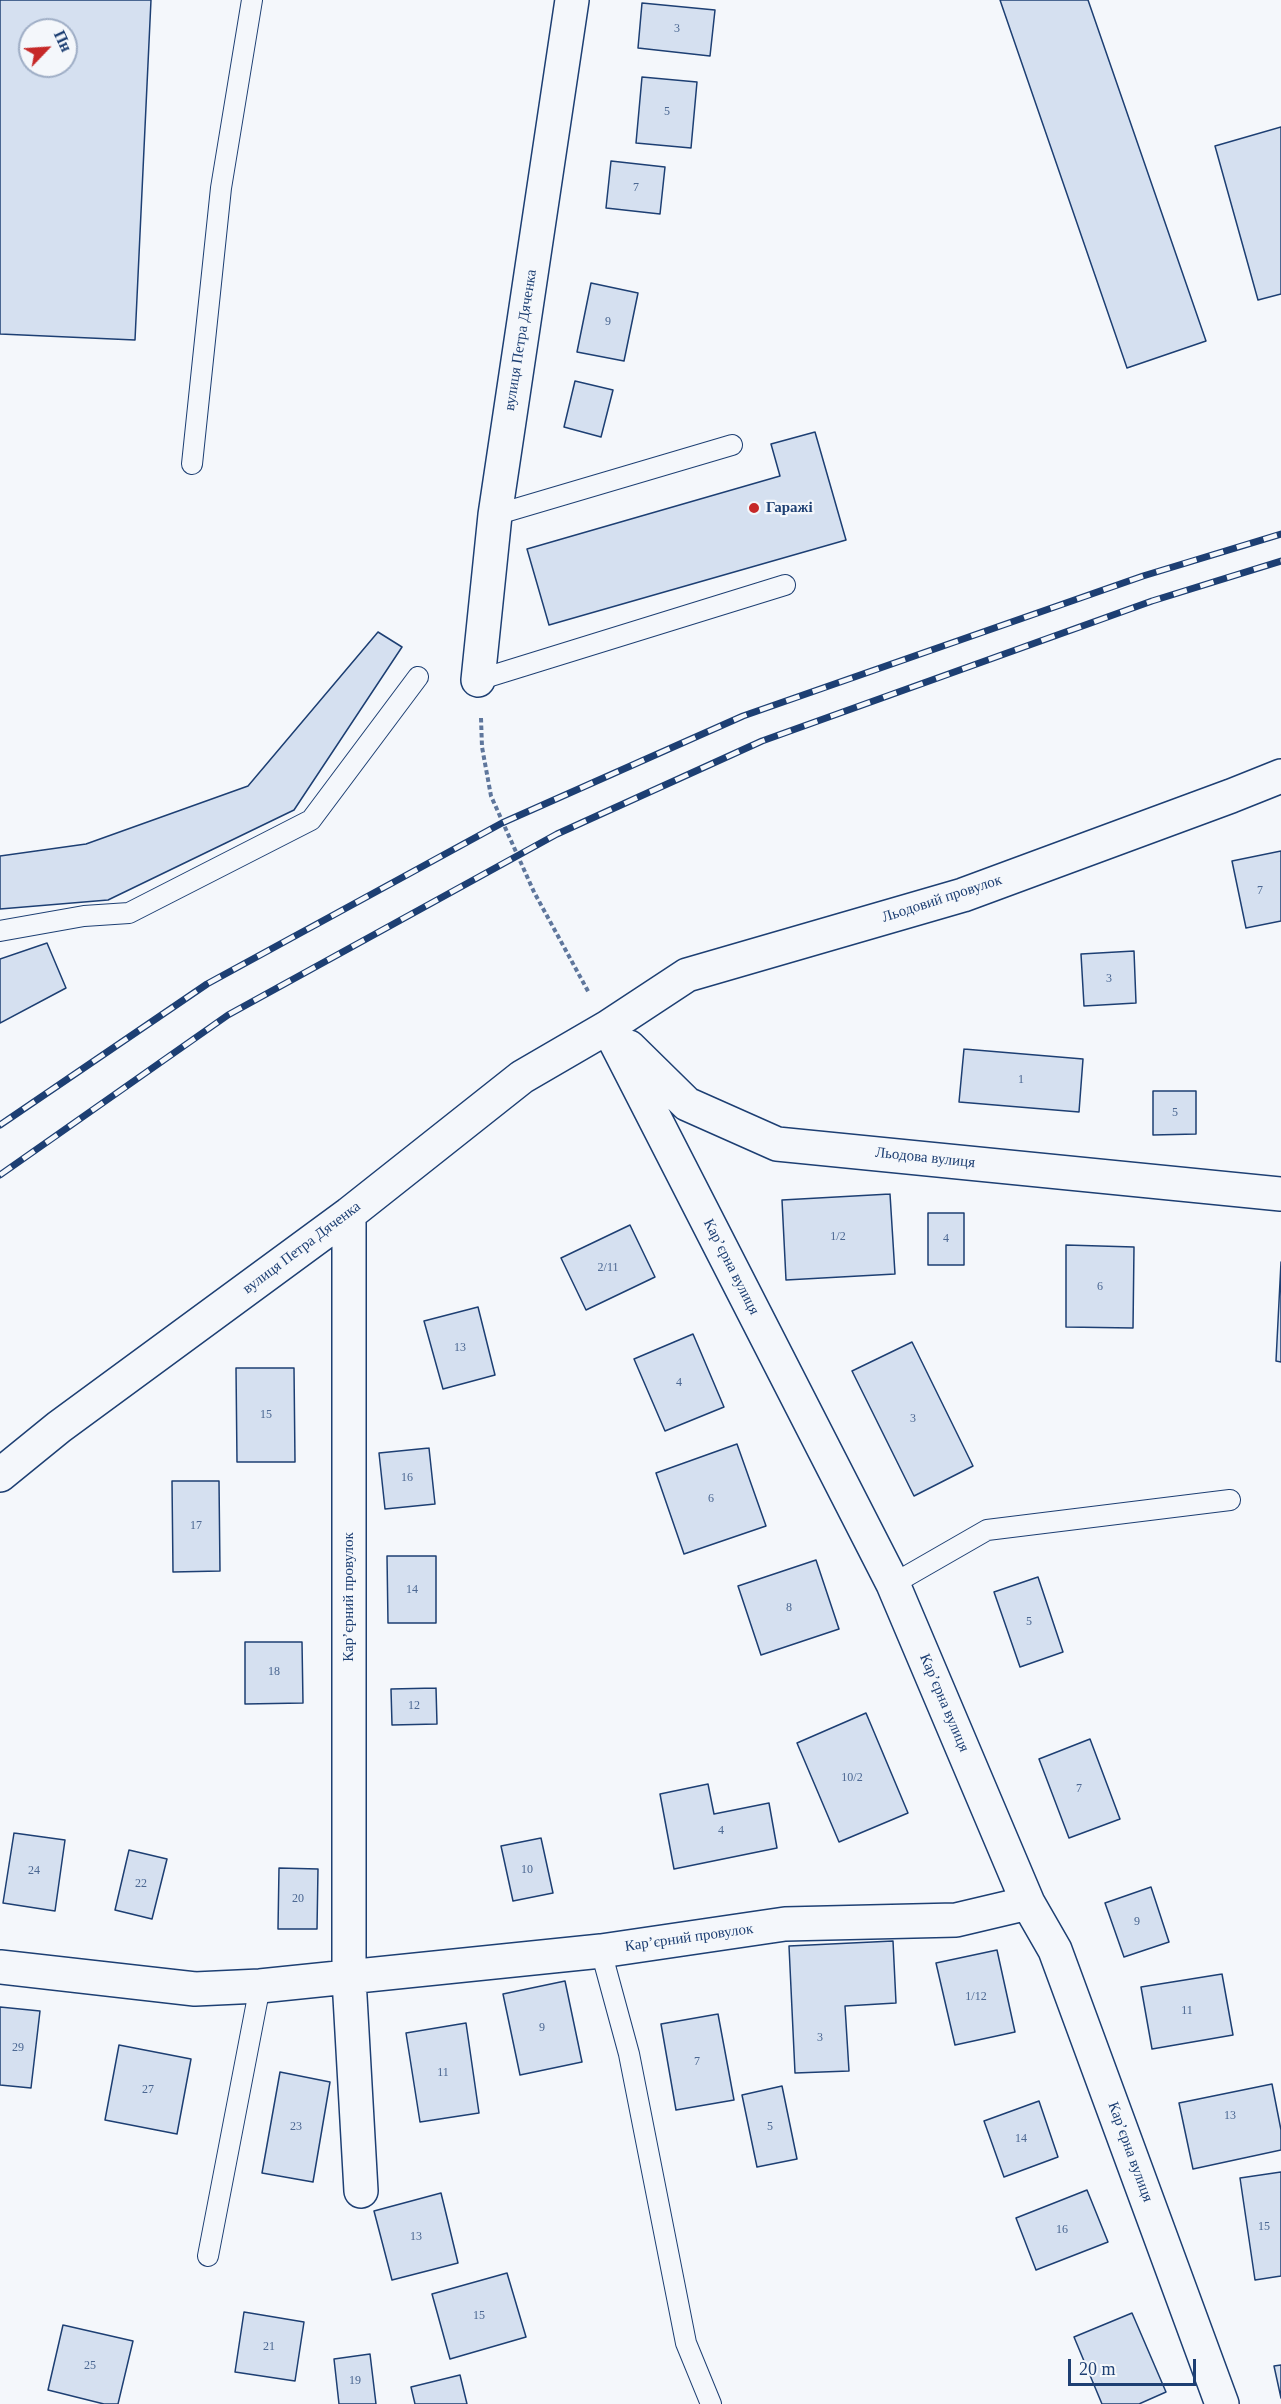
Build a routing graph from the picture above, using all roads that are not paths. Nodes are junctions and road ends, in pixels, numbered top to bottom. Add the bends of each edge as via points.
1 (252, 0) edge
2 (572, 0) edge
3 (732, 446) dead end
4 (192, 464) dead end
5 (495, 515) junction
6 (785, 585) dead end
7 (418, 677) dead end
8 (478, 680) joint
9 (1281, 776) edge
10 (0, 931) edge
11 (608, 1027) junction
12 (1281, 1194) edge
13 (349, 1215) junction
14 (0, 1475) edge
15 (1230, 1500) dead end
16 (893, 1584) junction
17 (1028, 1903) junction
18 (601, 1952) junction
19 (0, 1967) edge
20 (349, 1979) junction
21 (260, 1986) junction
22 (361, 2191) dead end
23 (208, 2256) dead end
24 (711, 2404) edge
25 (1222, 2404) edge

1 - 4 lane via 221,188
2 - 5 street, вулиця Петра Дяченка
3 - 5 lane
5 - 8 street, вулиця Петра Дяченка
6 - 8 lane
7 - 10 lane via 311,820 129,913 84,916
9 - 11 street, Льодовий провулок via 963,895 687,975
11 - 12 street, Льодова вулиця via 687,1104 777,1144
11 - 13 street, вулиця Петра Дяченка via 522,1077
11 - 16 street, Карʼєрна вулиця
13 - 14 street, вулиця Петра Дяченка via 59,1427
13 - 20 street, Карʼєрний провулок
15 - 16 lane via 987,1530
16 - 17 street, Карʼєрна вулиця
17 - 18 street, Карʼєрний провулок via 956,1920 785,1924
17 - 25 street, Карʼєрна вулиця via 1055,1950
18 - 20 street, Карʼєрний провулок
18 - 24 lane via 629,2054 686,2343
19 - 21 street, Карʼєрний провулок via 195,1989
20 - 21 street, Карʼєрний провулок
20 - 22 street, Карʼєрний провулок
21 - 23 lane

